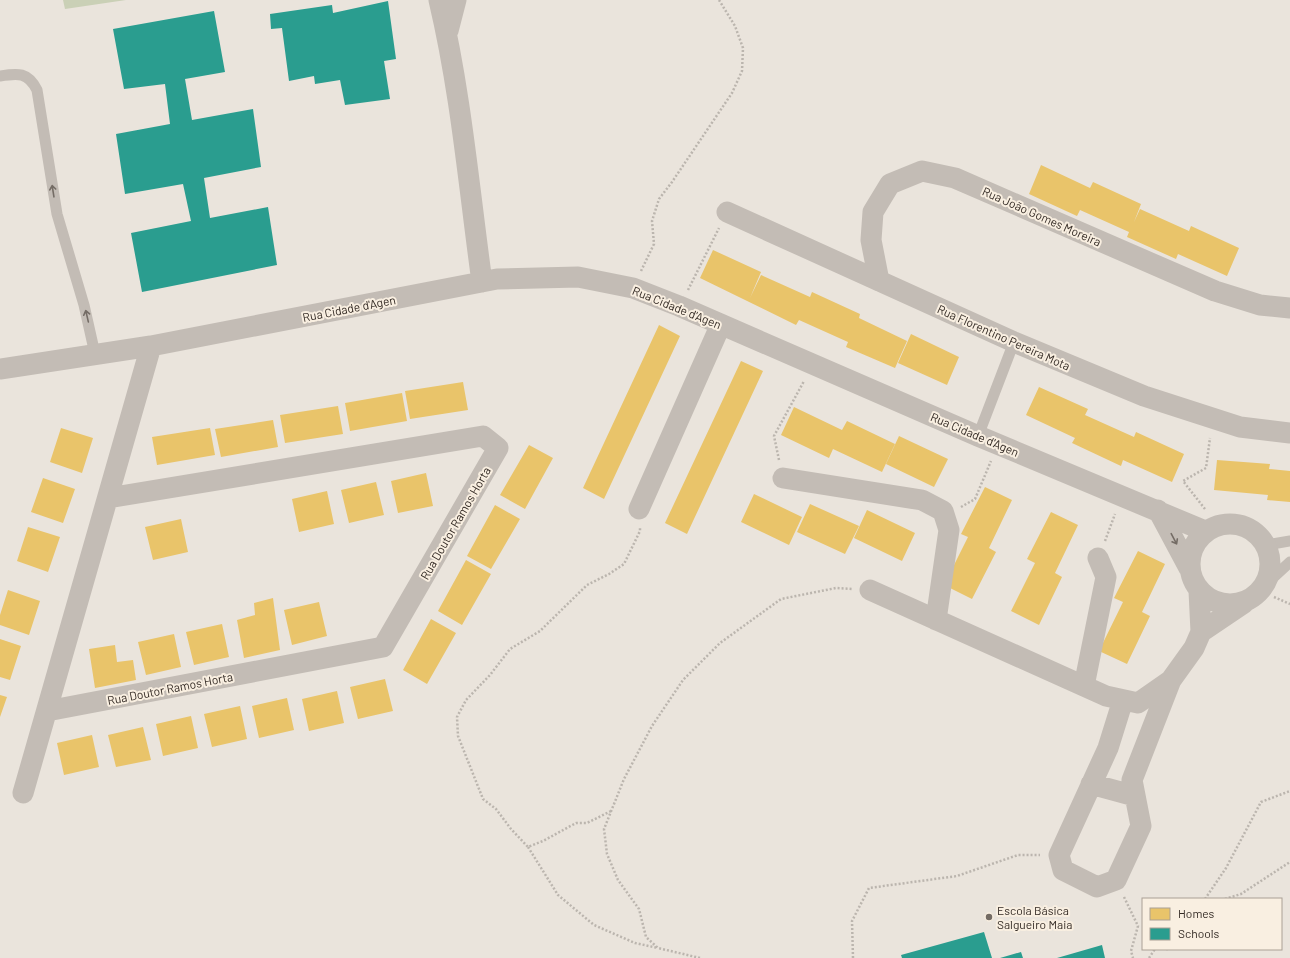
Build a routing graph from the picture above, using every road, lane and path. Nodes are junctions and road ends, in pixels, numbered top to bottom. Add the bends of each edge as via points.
1 (439, 0) edge
2 (456, 0) edge
3 (719, 0) edge
4 (447, 34) junction
5 (0, 76) edge
6 (727, 212) joint
7 (879, 281) junction
8 (482, 282) junction
9 (633, 288) junction
10 (679, 306) junction
11 (1290, 308) edge
12 (721, 324) junction
13 (1014, 342) junction
14 (151, 346) junction
15 (96, 354) junction
16 (813, 364) junction
17 (0, 369) edge
18 (1214, 418) junction
19 (1290, 433) edge
20 (978, 436) junction
21 (998, 444) junction
22 (783, 478) joint
23 (1122, 496) junction
24 (108, 498) junction
25 (639, 509) joint
26 (1158, 510) junction
27 (944, 515) junction
28 (1211, 528) junction
29 (1290, 541) edge
30 (1266, 545) junction
31 (1098, 558) joint
32 (1290, 562) edge
33 (1189, 568) junction
34 (1264, 586) junction
35 (870, 590) joint
36 (1199, 591) junction
37 (1245, 602) junction
38 (936, 620) junction
39 (1201, 632) junction
40 (1171, 680) junction
41 (1084, 686) junction
42 (1123, 700) junction
43 (47, 711) junction
44 (1092, 784) junction
45 (1290, 791) edge
46 (23, 793) dead end
47 (1135, 796) junction
48 (611, 811) junction
49 (528, 847) junction
50 (1059, 855) junction
51 (1290, 862) edge
52 (1116, 880) junction
53 (1206, 898) edge
54 (1228, 898) edge
55 (658, 948) junction
56 (700, 958) edge
57 (853, 958) edge
58 (1133, 958) edge

1 - 4 street
2 - 4 street
3 - 9 path via 735,26 743,48 742,71 732,93 659,199 652,221 654,244
4 - 8 street
15 -> 5 lane via 57,214 37,90 32,80 18,73
6 - 7 street, Rua Florentino Pereira Mota
6 - 10 path
7 - 11 street, Rua João Gomes Moreira via 871,240 873,212 890,184 922,171 954,178 1215,291 1260,305
7 - 13 street, Rua Florentino Pereira Mota
8 - 9 street, Rua Cidade d'Agen via 497,279 578,277
8 - 14 street, Rua Cidade d'Agen
9 - 10 street, Rua Cidade d'Agen
10 - 12 street, Rua Cidade d'Agen
12 - 16 street, Rua Cidade d'Agen
12 - 25 street
13 - 18 street, Rua Florentino Pereira Mota via 1144,396
13 - 20 lane
14 - 15 street, Rua Cidade d'Agen
14 - 24 street
15 - 17 street, Rua Cidade d'Agen
16 - 20 street, Rua Cidade d'Agen
16 - 22 path via 774,436
18 - 19 street, Rua Florentino Pereira Mota via 1240,427
18 - 28 path via 1206,468 1183,481
20 - 21 street, Rua Cidade d'Agen
21 - 23 street, Rua Cidade d'Agen
21 - 27 path via 975,499
22 - 27 street via 922,500 943,511
23 - 26 street, Rua Cidade d'Agen
23 - 31 path
24 - 43 street
24 - 43 street, Rua Doutor Ramos Horta via 483,436 498,448 383,647
25 - 49 path via 640,531 624,564 587,585 540,632 510,649 466,700 457,717 458,736 483,799 496,809 510,829
26 - 28 street, Rua Cidade d'Agen
26 -> 33 street
27 - 38 street via 949,530
28 - 30 street via 1232,523 1245,526 1257,534
28 - 33 street via 1196,542 1190,554
29 - 30 lane
30 - 34 street via 1270,573
31 - 41 street via 1106,578
32 - 34 lane
33 - 36 street via 1192,580
34 - 37 street
35 - 38 street
35 - 48 path via 836,588 781,599 720,643 683,680 652,726 624,779
36 - 37 street via 1221,604
36 - 39 street
37 - 39 street
38 - 41 street
39 - 40 street via 1194,648
40 - 42 street via 1138,703
40 - 47 street via 1132,780
41 - 42 street
42 - 44 street via 1108,748
43 - 46 street
44 - 47 street
44 - 50 street
45 - 53 path via 1261,802 1226,868
47 - 52 street via 1141,826
48 - 49 path via 587,823 576,823
48 - 55 path via 604,829 607,854 618,880 639,909 646,937
49 - 55 path via 558,896 594,925 635,943
50 - 52 street via 1063,870 1097,887
50 - 57 path via 1018,855 957,876 869,888 852,921
51 - 54 path via 1241,894
52 - 58 path via 1138,926 1131,951
55 - 56 path

